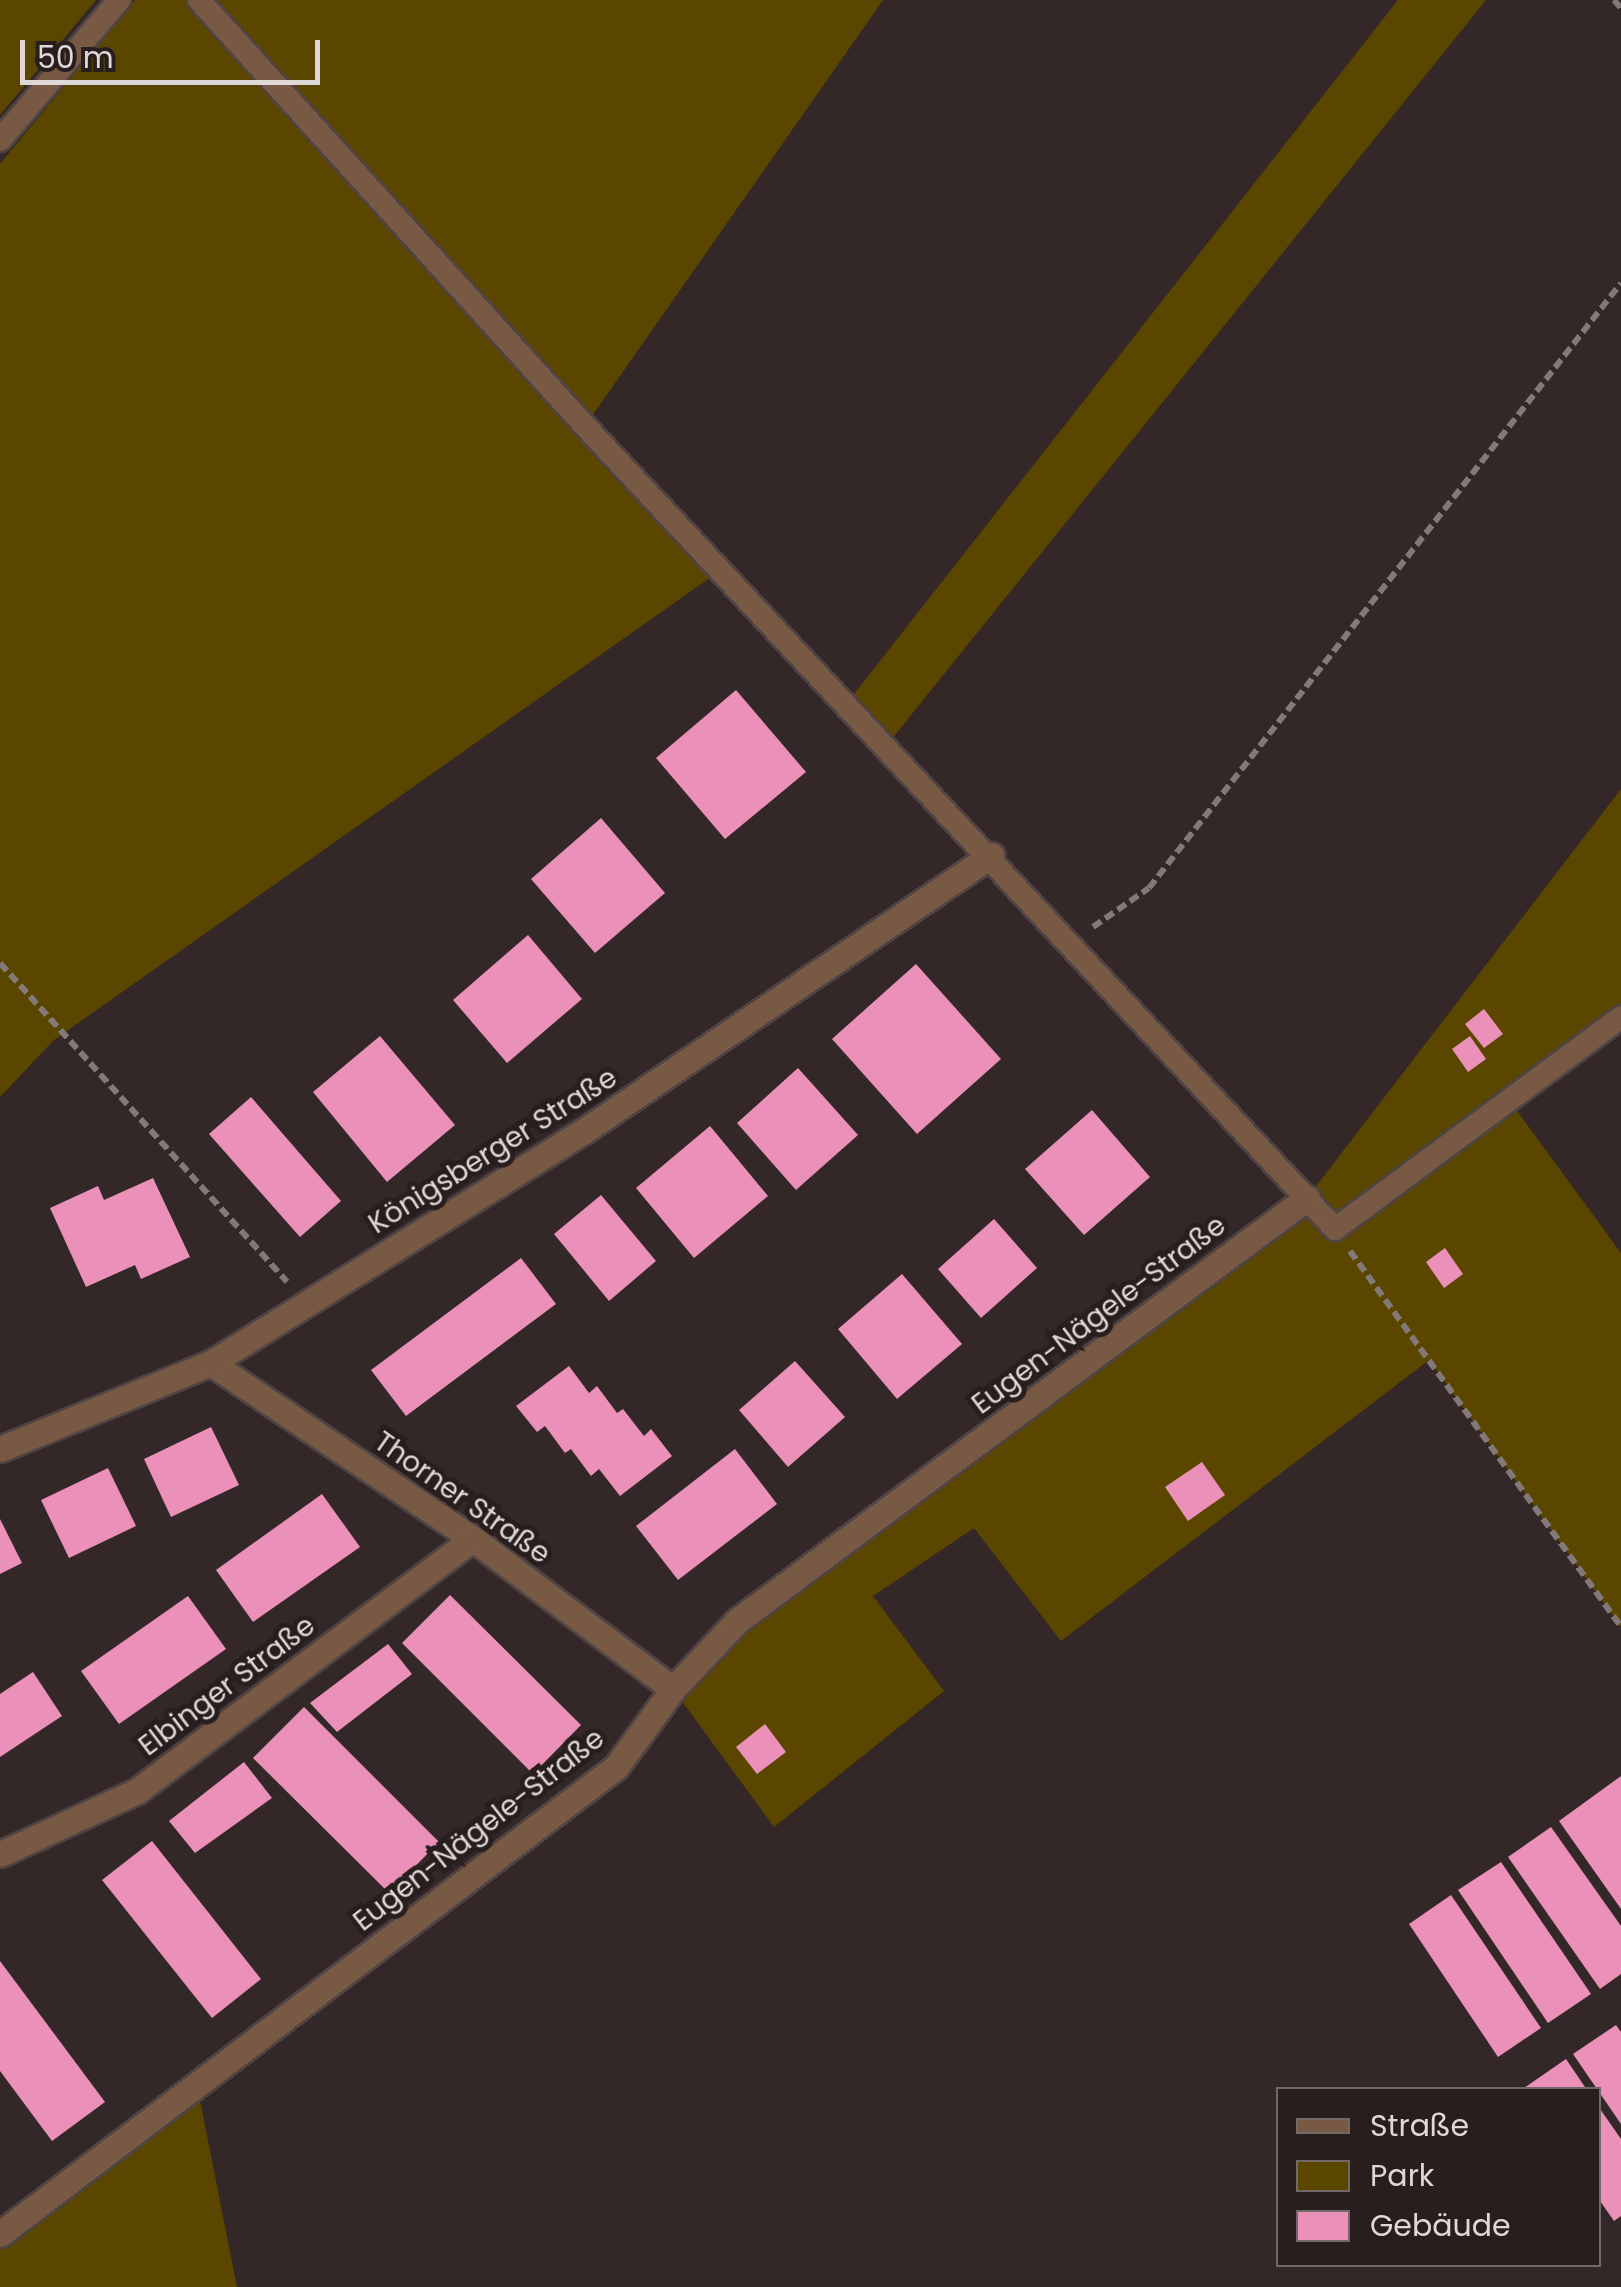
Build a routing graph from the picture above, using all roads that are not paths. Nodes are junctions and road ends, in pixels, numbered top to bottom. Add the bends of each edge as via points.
1 (120, 0) edge
2 (199, 0) edge
3 (0, 140) edge
4 (991, 855) junction
5 (1621, 1017) edge
6 (1307, 1198) junction
7 (211, 1363) junction
8 (0, 1449) edge
9 (473, 1539) junction
10 (673, 1688) junction
11 (0, 1854) edge
12 (0, 2234) edge

1 - 3 lane
2 - 4 lane via 584,426
4 - 6 lane
4 - 7 street, Königsberger Straße via 584,1131
5 - 6 lane via 1335,1230
6 - 10 street, Eugen-Nägele-Straße via 737,1621
7 - 8 street, Königsberger Straße
7 - 9 street, Thorner Straße
9 - 10 street, Thorner Straße
9 - 11 street, Elbinger Straße via 137,1791
10 - 12 street, Eugen-Nägele-Straße via 616,1767

